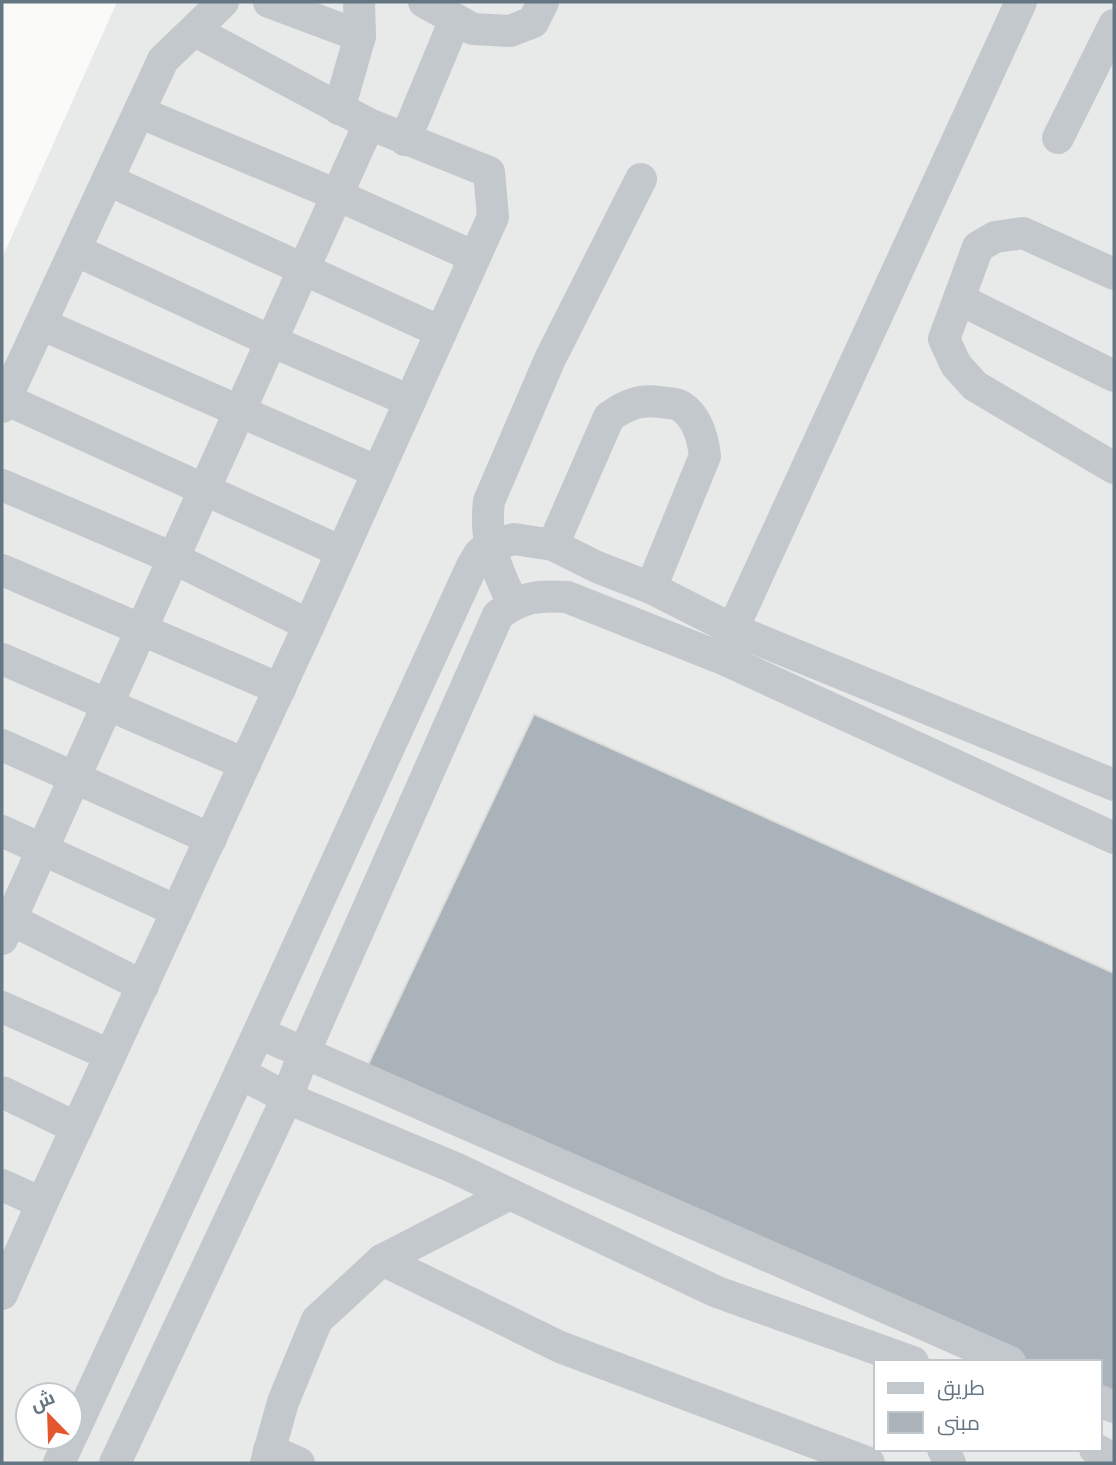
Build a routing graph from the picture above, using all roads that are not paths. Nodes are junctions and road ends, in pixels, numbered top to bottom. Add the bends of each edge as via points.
1 (223, 2) edge
2 (269, 2) edge
3 (359, 2) edge
4 (424, 2) edge
5 (543, 2) edge
6 (1021, 2) edge
7 (456, 20) junction
8 (1114, 25) edge
9 (195, 31) junction
10 (360, 36) junction
11 (339, 109) junction
12 (139, 112) junction
13 (369, 124) junction
14 (1058, 138) dead end
15 (405, 140) junction
16 (641, 179) dead end
17 (108, 180) junction
18 (337, 195) junction
19 (75, 250) junction
20 (475, 257) junction
21 (303, 270) junction
22 (1114, 274) edge
23 (959, 299) junction
24 (41, 324) junction
25 (441, 332) junction
26 (271, 341) junction
27 (1114, 376) edge
28 (410, 401) junction
29 (4, 403) edge
30 (240, 411) junction
31 (1114, 468) edge
32 (378, 472) junction
33 (2, 485) edge
34 (205, 488) junction
35 (553, 545) junction
36 (490, 546) junction
37 (342, 552) junction
38 (173, 558) junction
39 (2, 570) edge
40 (651, 588) junction
41 (513, 604) junction
42 (309, 625) junction
43 (141, 629) junction
44 (732, 629) junction
45 (721, 658) junction
46 (2, 659) edge
47 (280, 689) junction
48 (107, 705) junction
49 (2, 745) edge
50 (245, 764) junction
51 (75, 776) junction
52 (1112, 777) edge
53 (1084, 823) junction
54 (2, 831) edge
55 (1114, 838) edge
56 (211, 839) junction
57 (43, 848) junction
58 (177, 911) junction
59 (5, 925) edge
60 (143, 986) junction
61 (2, 1007) edge
62 (259, 1033) junction
63 (304, 1053) junction
64 (110, 1055) junction
65 (240, 1073) junction
66 (2, 1092) edge
67 (287, 1098) junction
68 (77, 1128) junction
69 (2, 1185) edge
70 (510, 1194) junction
71 (42, 1203) junction
72 (382, 1261) junction
73 (2, 1294) edge
74 (908, 1360) edge
75 (1005, 1360) edge
76 (1098, 1451) edge
77 (268, 1457) edge
78 (1114, 1459) edge
79 (59, 1463) edge
80 (115, 1463) edge
81 (299, 1463) edge
82 (869, 1463) edge

1 - 9 lane
2 - 10 lane
3 - 10 lane
4 - 7 lane
5 - 7 lane via 533,22 510,31 473,29
6 - 44 lane
7 - 15 lane
8 - 14 lane
9 - 11 lane
9 - 12 lane via 163,60
10 - 11 lane
11 - 13 lane
12 - 17 lane
12 - 18 lane
13 - 15 lane
13 - 18 lane
15 - 20 lane via 489,172 493,217
16 - 36 lane via 550,359 489,501
17 - 19 lane
17 - 21 lane
18 - 20 lane
18 - 21 lane
19 - 24 lane
19 - 26 lane
20 - 25 lane
21 - 25 lane
21 - 26 lane
22 - 23 lane via 1023,233 995,236 978,247
23 - 27 lane
23 - 31 lane via 944,339 956,365 975,386
24 - 29 lane
24 - 30 lane
25 - 28 lane
26 - 28 lane
26 - 30 lane
28 - 32 lane
29 - 34 lane
30 - 32 lane
30 - 34 lane
32 - 37 lane
33 - 38 lane
34 - 37 lane
34 - 38 lane
35 - 36 lane via 514,539
35 - 40 lane
35 - 40 lane via 609,417 625,405 645,400 681,406 703,438 705,456
36 - 41 lane
36 - 62 lane via 472,566
37 - 42 lane
38 - 42 lane
38 - 43 lane
39 - 43 lane
40 - 44 lane
41 - 45 lane via 540,595 567,597
41 - 63 lane via 498,615
42 - 47 lane
43 - 47 lane
43 - 48 lane
44 - 45 lane
44 - 52 lane
45 - 53 lane
46 - 48 lane
47 - 50 lane
48 - 50 lane
48 - 51 lane
49 - 51 lane
50 - 56 lane
51 - 56 lane
51 - 57 lane
52 - 53 lane
53 - 55 lane
54 - 57 lane
56 - 58 lane
57 - 58 lane
57 - 59 lane
58 - 60 lane
59 - 60 lane
60 - 64 lane
61 - 64 lane
62 - 63 lane
62 - 65 lane
63 - 67 lane
63 - 75 lane
64 - 68 lane
65 - 67 lane
65 - 79 lane
66 - 68 lane
67 - 70 lane
67 - 80 lane
68 - 71 lane
69 - 71 lane
70 - 72 lane
70 - 74 lane via 717,1293
71 - 73 lane
72 - 77 lane via 317,1320 283,1402
72 - 82 lane via 560,1347
76 - 78 lane
77 - 81 lane

